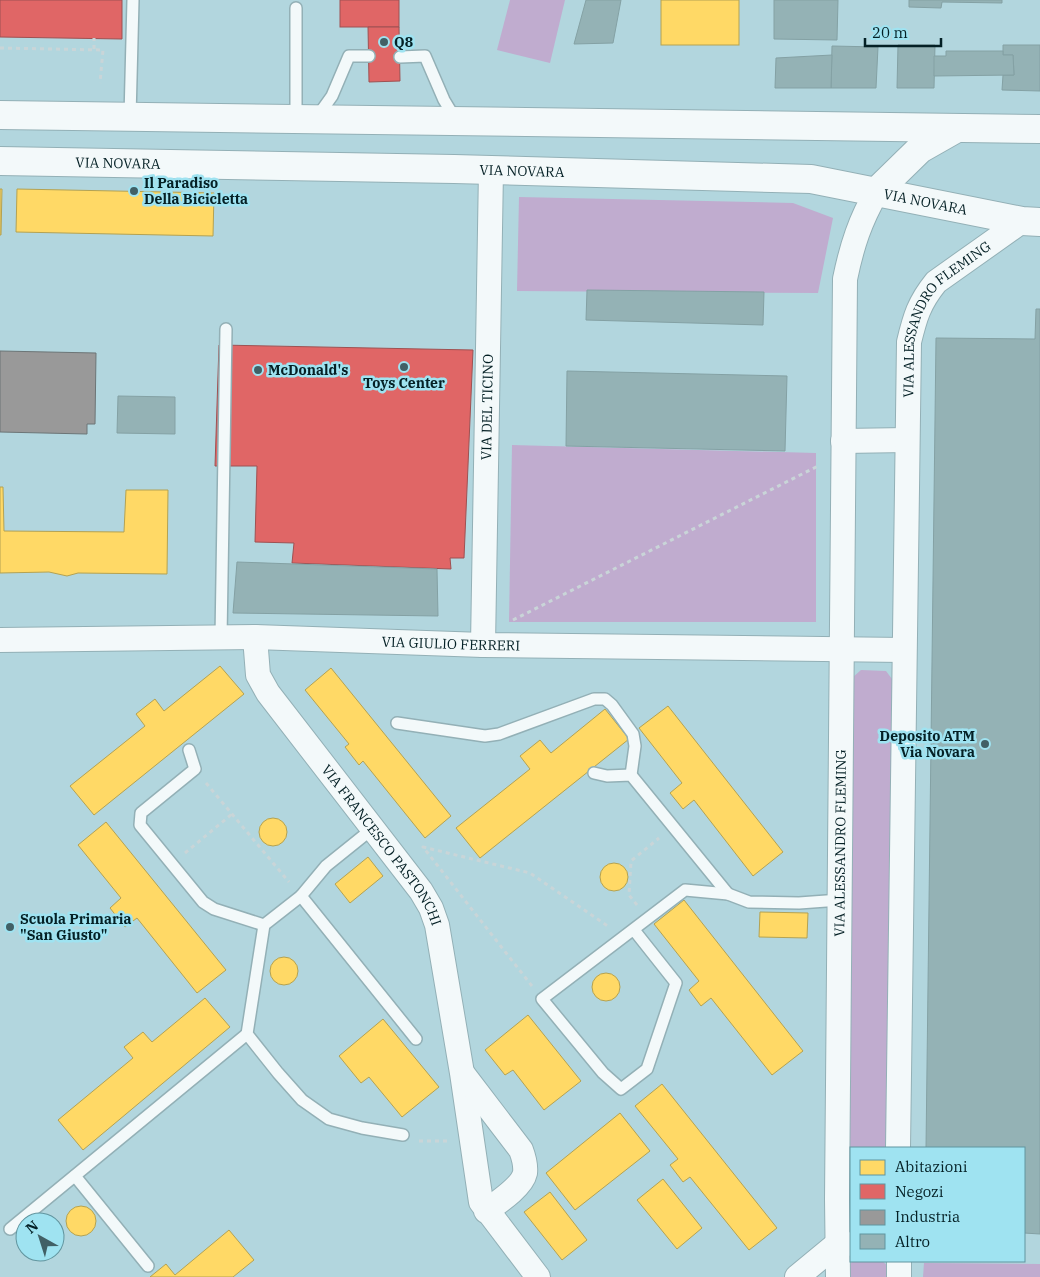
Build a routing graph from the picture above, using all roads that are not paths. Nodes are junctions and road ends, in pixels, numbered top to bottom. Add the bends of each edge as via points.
1 (133, 0) edge
2 (296, 8) dead end
3 (369, 56) dead end
4 (400, 57) dead end
5 (0, 115) edge
6 (130, 117) junction
7 (305, 120) junction
8 (457, 122) junction
9 (958, 127) junction
10 (1040, 129) edge
11 (0, 161) edge
12 (491, 170) junction
13 (877, 191) junction
14 (1031, 222) edge
15 (226, 329) dead end
16 (907, 440) junction
17 (843, 441) junction
18 (221, 638) junction
19 (255, 638) junction
20 (0, 640) edge
21 (483, 645) junction
22 (842, 650) junction
23 (904, 650) junction
24 (396, 723) dead end
25 (189, 750) dead end
26 (594, 773) dead end
27 (631, 775) junction
28 (372, 829) junction
29 (728, 894) junction
30 (301, 896) junction
31 (840, 900) junction
32 (264, 925) junction
33 (634, 930) junction
34 (247, 1034) junction
35 (416, 1039) dead end
36 (462, 1073) junction
37 (402, 1135) road end
38 (898, 1147) edge
39 (75, 1176) junction
40 (486, 1211) junction
41 (10, 1229) dead end
42 (844, 1244) edge
43 (899, 1262) edge
44 (148, 1266) dead end
45 (538, 1277) edge
46 (797, 1277) edge
47 (838, 1277) edge
48 (899, 1277) edge

1 - 6 lane
2 - 7 lane
3 - 7 lane via 349,56 332,96
4 - 8 lane via 425,56
5 - 6 street
6 - 7 street
7 - 8 street
8 - 9 street
9 - 10 street
9 - 13 street via 920,149
11 - 12 street, VIA NOVARA
12 - 13 street, VIA NOVARA via 811,179
12 - 21 street, VIA DEL TICINO
13 - 14 street, VIA NOVARA
13 - 17 street, VIA ALESSANDRO FLEMING via 859,225 845,279
14 - 16 street, VIA ALESSANDRO FLEMING via 936,282 926,295 916,313 909,342
15 - 18 lane
16 - 17 street
16 - 23 street, VIA ALESSANDRO FLEMING
17 - 22 street, VIA ALESSANDRO FLEMING
18 - 19 street, VIA GIULIO FERRERI
18 - 20 street, VIA GIULIO FERRERI
19 - 21 street, VIA GIULIO FERRERI
19 - 28 street, VIA FRANCESCO PASTONCHI via 258,675 268,693
21 - 22 street, VIA GIULIO FERRERI
22 - 23 street, VIA GIULIO FERRERI
22 - 31 street, VIA ALESSANDRO FLEMING
23 - 38 street, VIA ALESSANDRO FLEMING
24 - 27 lane via 485,736 499,734 594,699 604,700 612,705 633,734 636,746
25 - 32 lane via 195,769 141,813 140,825 202,902
26 - 27 lane
27 - 29 lane
28 - 30 lane via 326,866
28 - 36 street, VIA FRANCESCO PASTONCHI via 421,892 434,916
29 - 31 lane via 749,902
29 - 33 lane via 685,890
30 - 32 lane
30 - 35 lane
31 - 42 street, VIA ALESSANDRO FLEMING
32 - 34 lane
33 - 33 lane via 676,983 647,1069 621,1089 602,1073 542,999
34 - 37 lane via 302,1100 329,1119
34 - 39 lane
36 - 40 street, VIA FRANCESCO PASTONCHI via 478,1189
36 - 40 street, VIA FRANCESCO PASTONCHI via 521,1150 525,1162 525,1175 516,1188
39 - 41 lane
39 - 44 lane
40 - 45 street, VIA FRANCESCO PASTONCHI
42 - 46 street
42 - 47 street, VIA ALESSANDRO FLEMING
43 - 48 street

